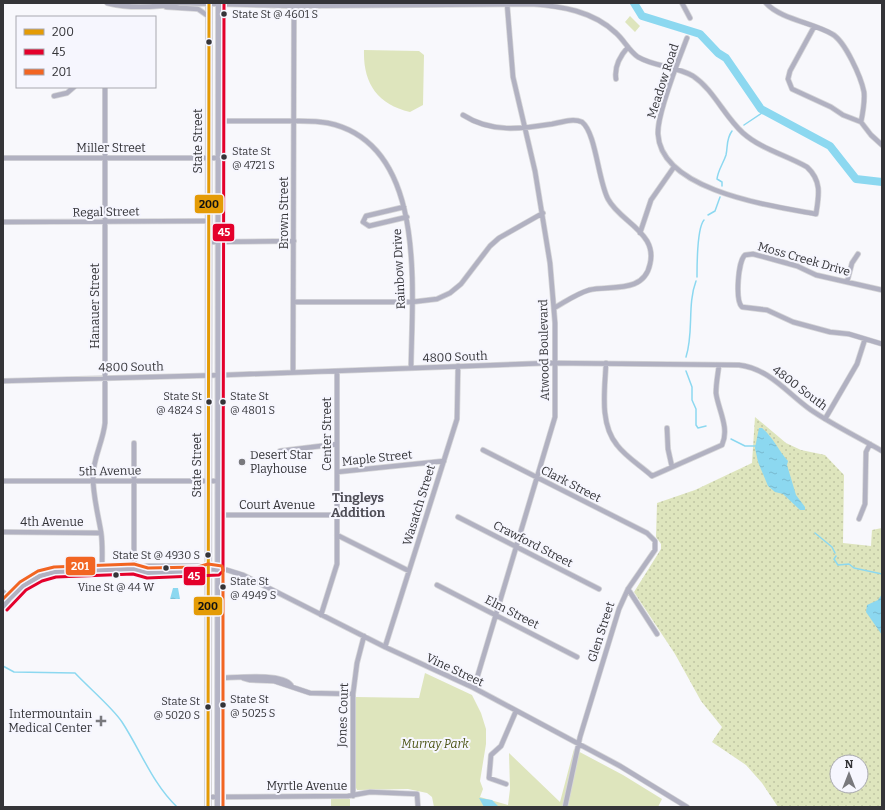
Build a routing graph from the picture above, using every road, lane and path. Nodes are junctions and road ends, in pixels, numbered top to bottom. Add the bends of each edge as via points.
1 (107, 3) edge
2 (682, 3) edge
3 (766, 3) edge
4 (209, 4) edge
5 (219, 4) edge
6 (382, 4) edge
7 (507, 4) edge
8 (163, 6) junction
9 (294, 6) junction
10 (208, 16) junction
11 (690, 18) dead end
12 (814, 27) junction
13 (687, 38) dead end
14 (628, 47) junction
15 (675, 69) junction
16 (616, 79) dead end
17 (73, 88) edge
18 (106, 88) edge
19 (54, 96) dead end
20 (463, 115) dead end
21 (219, 121) junction
22 (294, 121) junction
23 (862, 122) junction
24 (524, 128) junction
25 (882, 145) edge
26 (3, 158) edge
27 (106, 158) junction
28 (208, 158) junction
29 (219, 158) junction
30 (674, 167) junction
31 (404, 207) junction
32 (543, 213) junction
33 (406, 218) junction
34 (106, 221) junction
35 (209, 221) junction
36 (3, 222) edge
37 (640, 233) junction
38 (208, 242) junction
39 (218, 242) junction
40 (294, 242) junction
41 (858, 254) dead end
42 (847, 282) junction
43 (882, 290) edge
44 (294, 302) junction
45 (412, 302) junction
46 (554, 308) junction
47 (865, 339) junction
48 (882, 344) edge
49 (555, 363) junction
50 (606, 363) junction
51 (719, 364) junction
52 (458, 366) junction
53 (411, 368) junction
54 (338, 371) junction
55 (294, 372) junction
56 (208, 375) junction
57 (218, 375) junction
58 (105, 378) junction
59 (3, 381) edge
60 (825, 419) junction
61 (667, 428) dead end
62 (134, 443) dead end
63 (337, 444) junction
64 (870, 444) junction
65 (483, 450) dead end
66 (280, 451) dead end
67 (882, 451) edge
68 (444, 461) junction
69 (672, 467) junction
70 (337, 472) junction
71 (537, 478) junction
72 (208, 480) junction
73 (218, 480) junction
74 (93, 481) junction
75 (134, 481) junction
76 (3, 482) edge
77 (218, 515) junction
78 (337, 515) junction
79 (458, 517) dead end
80 (859, 519) dead end
81 (3, 532) edge
82 (101, 533) junction
83 (337, 535) junction
84 (651, 536) joint
85 (517, 547) junction
86 (134, 569) junction
87 (102, 570) junction
88 (208, 570) junction
89 (218, 570) junction
90 (409, 571) junction
91 (437, 585) dead end
92 (599, 589) dead end
93 (628, 589) junction
94 (3, 592) edge
95 (10, 598) junction
96 (3, 607) edge
97 (321, 615) junction
98 (496, 615) junction
99 (657, 634) dead end
100 (364, 636) junction
101 (385, 647) junction
102 (577, 657) dead end
103 (218, 678) junction
104 (474, 688) junction
105 (353, 694) junction
106 (516, 711) junction
107 (578, 744) junction
108 (506, 784) dead end
109 (353, 796) junction
110 (208, 797) junction
111 (218, 797) junction
112 (208, 807) edge
113 (218, 807) edge
114 (418, 807) edge
115 (564, 807) edge
116 (687, 807) edge

1 - 8 street
2 - 11 street
3 - 12 street
4 - 5 street
4 - 8 street via 180,3
4 - 10 main road, State Street
5 - 9 street
5 - 21 main road, State Street
6 - 7 street
6 - 9 street
7 - 14 street via 551,6 585,14 608,26
7 - 24 street, Atwood Boulevard via 512,68
8 - 10 street via 196,8
9 - 22 street, Brown Street
10 - 28 main road, State Street
12 - 23 street via 838,39 858,75 865,104
12 - 23 street via 790,71 790,87
13 - 15 street, Meadow Road
14 - 15 street via 647,62
14 - 16 street via 616,67
15 - 30 street, Meadow Road via 658,131 662,150
15 - 30 street, Meadow Road via 703,85 747,136 812,171 819,189 816,214 738,198 691,178
17 - 19 street via 67,93
18 - 27 street, Hanauer Street
20 - 24 street via 492,128
21 - 22 street, Rainbow Drive
21 - 29 main road, State Street
22 - 31 street, Rainbow Drive via 334,124 366,140 390,169
22 - 40 street, Brown Street
23 - 25 street
24 - 32 street, Atwood Boulevard
24 - 37 street via 573,120 585,124 608,199
26 - 27 street, Miller Street
27 - 28 street, Miller Street
27 - 34 street, Hanauer Street
28 - 29 street, Miller Street
28 - 35 main road, State Street
29 - 39 main road, State Street
30 - 37 street via 651,200
31 - 33 street, Rainbow Drive
31 - 33 street via 366,216 363,222 369,226
32 - 45 street via 499,238 456,289 437,299
32 - 46 street, Atwood Boulevard
33 - 45 street, Rainbow Drive via 411,251
34 - 35 street, Regal Street
34 - 36 street, Regal Street
34 - 58 street, Hanauer Street
35 - 38 main road, State Street
37 - 46 street via 650,247 651,261 647,273 639,281 628,286 588,290
38 - 39 street
38 - 56 main road, State Street
39 - 40 street
39 - 57 main road, State Street
40 - 44 street, Brown Street
41 - 42 street via 852,263
42 - 43 street, Moss Creek Drive
42 - 47 street, Moss Creek Drive via 816,275 797,266 753,254 744,256 740,262 738,300 745,309 766,309 793,322
44 - 45 street
44 - 55 street, Brown Street
45 - 53 street, Rainbow Drive
46 - 49 street, Atwood Boulevard
47 - 48 street
47 - 60 street via 857,364
49 - 50 street, 4800 South
49 - 52 street, 4800 South
49 - 71 street, Atwood Boulevard via 554,425
50 - 51 street, 4800 South
50 - 69 street via 604,410 614,442 652,476
51 - 60 street, 4800 South via 745,366 764,372
51 - 69 street via 716,393 724,422 724,440 722,444
52 - 53 street, 4800 South
52 - 68 street, Wasatch Street via 458,414
53 - 54 street, 4800 South
54 - 55 street, 4800 South
54 - 63 street, Center Street
55 - 57 street, 4800 South
56 - 57 street, 4800 South
56 - 58 street, 4800 South
56 - 72 main road, State Street
57 - 73 main road, State Street
58 - 59 street, 4800 South
58 - 74 street, Hanauer Street via 105,427 95,460
60 - 64 street, 4800 South
61 - 69 street
62 - 75 street
63 - 66 street
63 - 70 street, Center Street
64 - 67 street, 4800 South
64 - 80 street via 866,452 865,504
65 - 71 street, Clark Street
68 - 70 street, Maple Street
68 - 90 street, Wasatch Street
70 - 78 street, Center Street
71 - 84 street, Clark Street
71 - 85 street, Atwood Boulevard
72 - 73 street, 5th Avenue
72 - 75 street, 5th Avenue
72 - 88 main road, State Street
73 - 77 main road, State Street
74 - 75 street, 5th Avenue
74 - 76 street, 5th Avenue
74 - 82 street, Hanauer Street
75 - 86 street
77 - 78 street, Court Avenue
77 - 89 main road, State Street
78 - 83 street, Center Street
79 - 85 street, Crawford Street
81 - 82 street, 4th Avenue
82 - 87 street, Hanauer Street
83 - 90 street
83 - 97 street, Center Street via 337,565
84 - 93 street, Glen Street via 655,542 655,550
85 - 92 street, Crawford Street
85 - 98 street, Atwood Boulevard
86 - 87 street, Vine Street
86 - 88 street, Vine Street via 147,573
87 - 95 street, Vine Street via 48,574 23,586
88 - 89 street, Vine Street
88 - 110 main road, State Street
89 - 97 street, Vine Street via 232,570 244,575
89 - 103 main road, State Street
90 - 101 street, Wasatch Street
91 - 98 street, Elm Street
93 - 99 street
93 - 107 street, Glen Street via 619,609
94 - 95 street
95 - 96 street, Vine Street
97 - 100 street, Vine Street
98 - 102 street, Elm Street
98 - 104 street, Atwood Boulevard
100 - 101 street, Vine Street
100 - 105 street, Jones Court
101 - 104 street, Vine Street
103 - 105 street via 274,681 310,693
103 - 111 main road, State Street
104 - 106 street, Vine Street
105 - 109 street, Jones Court
106 - 107 street, Vine Street
106 - 108 street via 501,746 491,756 489,778
107 - 115 street, Glen Street
107 - 116 street, Vine Street
109 - 111 street, Myrtle Avenue
109 - 114 street, Myrtle Avenue via 370,792 417,794
110 - 111 street, Myrtle Avenue
110 - 112 main road, State Street
111 - 113 main road, State Street

